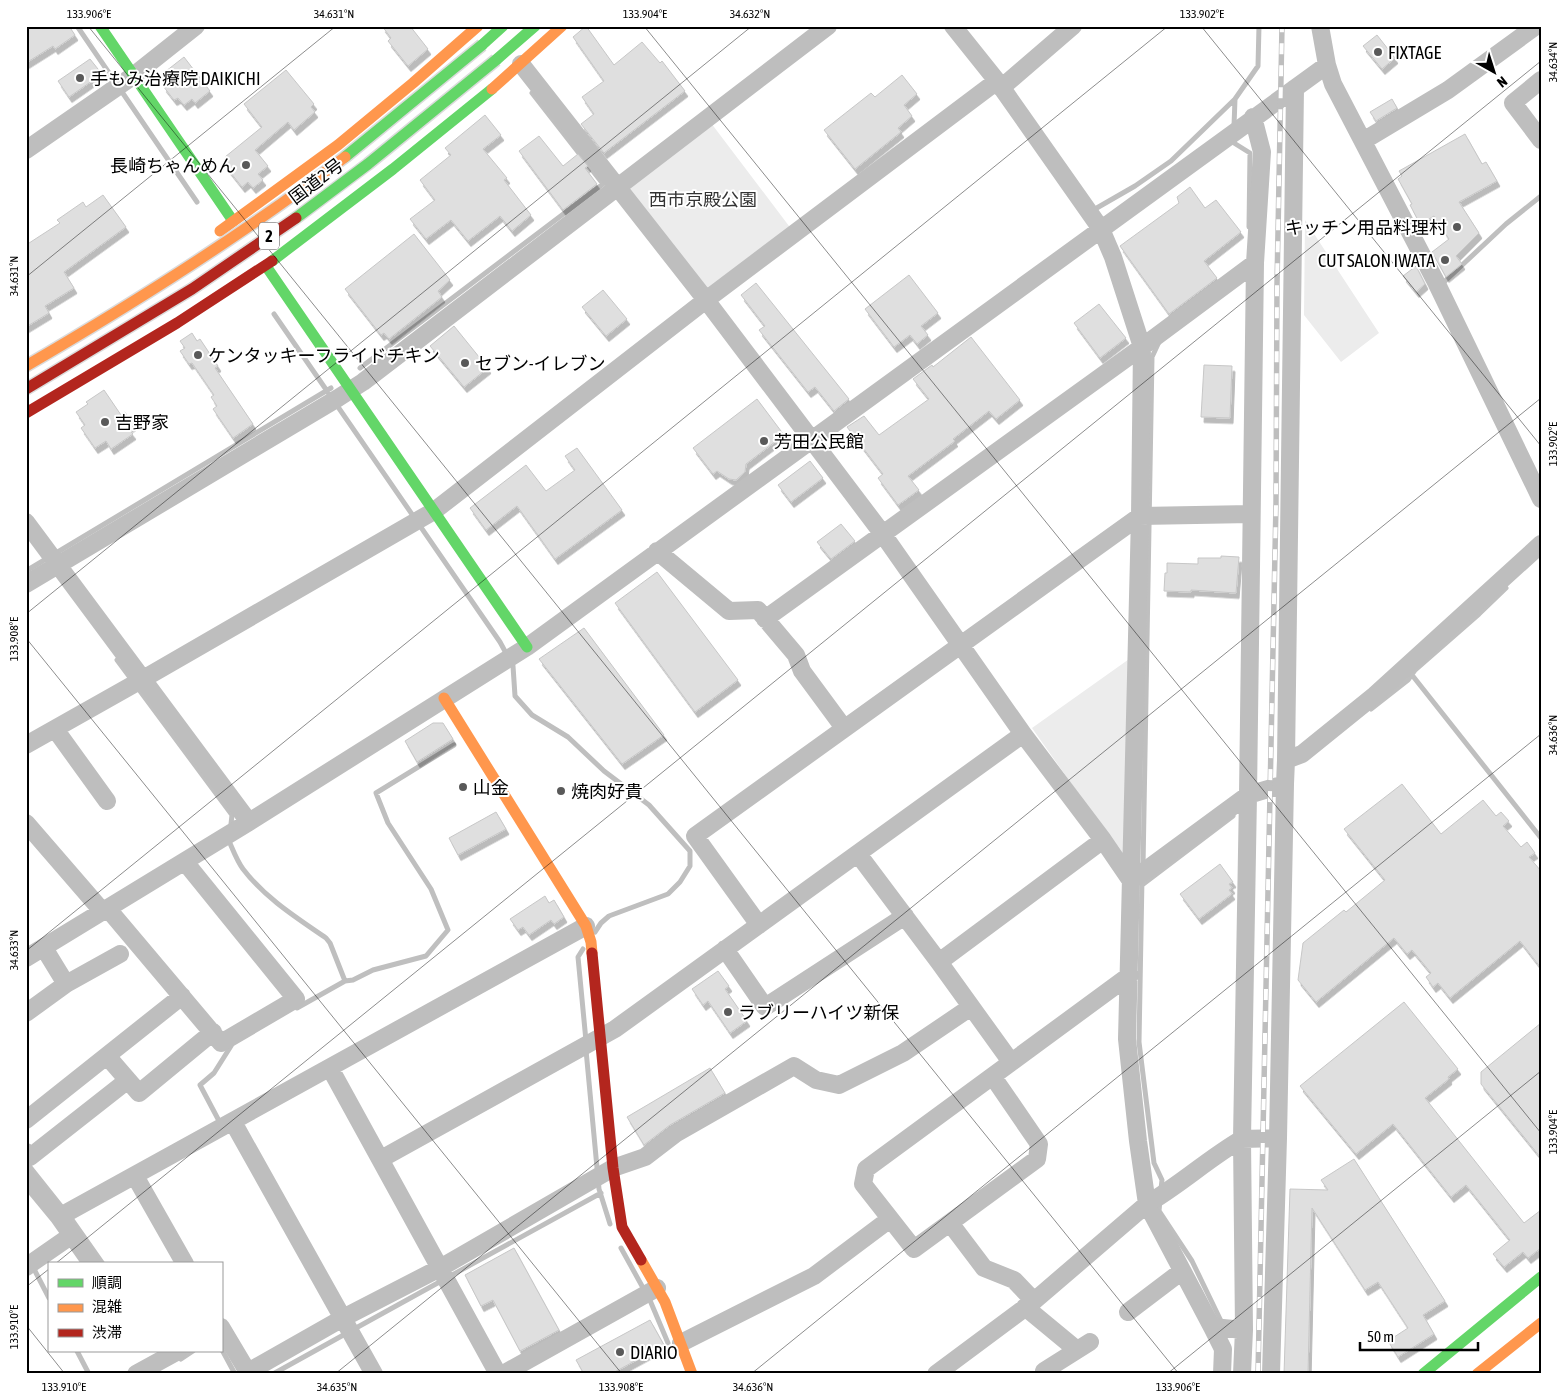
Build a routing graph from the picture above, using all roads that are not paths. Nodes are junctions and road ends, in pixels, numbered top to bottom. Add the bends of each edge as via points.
1 (100, 26) edge
2 (196, 26) edge
3 (478, 26) edge
4 (503, 26) edge
5 (535, 26) edge
6 (562, 26) edge
7 (828, 26) edge
8 (952, 26) edge
9 (1073, 26) edge
10 (1320, 26) edge
11 (1536, 26) edge
12 (522, 64) junction
13 (1326, 65) junction
14 (1541, 80) edge
15 (123, 83) junction
16 (999, 84) junction
17 (1295, 88) junction
18 (1241, 127) junction
19 (1541, 140) edge
20 (1363, 141) junction
21 (26, 150) edge
22 (618, 187) junction
23 (233, 221) junction
24 (1101, 229) junction
25 (211, 237) dead end
26 (187, 254) dead end
27 (266, 266) junction
28 (1250, 267) junction
29 (706, 300) junction
30 (50, 339) dead end
31 (1142, 347) junction
32 (26, 366) edge
33 (26, 389) edge
34 (340, 397) junction
35 (26, 412) edge
36 (810, 439) junction
37 (1541, 499) edge
38 (1251, 514) junction
39 (1147, 516) junction
40 (423, 518) junction
41 (26, 522) edge
42 (882, 534) junction
43 (1541, 544) edge
44 (657, 551) junction
45 (52, 563) junction
46 (26, 584) edge
47 (765, 619) junction
48 (960, 644) junction
49 (527, 647) junction
50 (138, 682) junction
51 (444, 698) junction
52 (844, 728) junction
53 (54, 729) junction
54 (1023, 734) junction
55 (26, 745) edge
56 (1286, 760) junction
57 (1285, 784) junction
58 (1248, 795) junction
59 (107, 801) dead end
60 (249, 822) junction
61 (26, 823) edge
62 (1103, 840) junction
63 (858, 854) junction
64 (185, 862) junction
65 (1139, 876) junction
66 (105, 910) junction
67 (905, 916) junction
68 (759, 925) junction
69 (589, 934) junction
70 (44, 948) junction
71 (725, 949) junction
72 (120, 954) dead end
73 (26, 958) edge
74 (940, 962) junction
75 (1130, 975) junction
76 (66, 984) junction
77 (182, 996) junction
78 (971, 1007) junction
79 (26, 1014) edge
80 (213, 1032) junction
81 (591, 1043) junction
82 (108, 1056) junction
83 (1011, 1062) junction
84 (330, 1068) junction
85 (992, 1077) junction
86 (128, 1080) junction
87 (26, 1120) edge
88 (233, 1122) junction
89 (1278, 1138) junction
90 (1242, 1139) junction
91 (26, 1152) edge
92 (381, 1159) junction
93 (603, 1174) junction
94 (26, 1177) edge
95 (139, 1182) junction
96 (1156, 1199) junction
97 (64, 1214) junction
98 (890, 1219) junction
99 (950, 1223) junction
100 (72, 1235) junction
101 (91, 1262) edge
102 (184, 1262) edge
103 (26, 1267) edge
104 (1182, 1271) junction
105 (444, 1275) junction
106 (1541, 1277) edge
107 (650, 1292) junction
108 (1030, 1304) junction
109 (1128, 1312) dead end
110 (1541, 1323) edge
111 (348, 1326) junction
112 (1212, 1327) junction
113 (222, 1330) edge
114 (1244, 1330) junction
115 (681, 1343) junction
116 (167, 1355) edge
117 (1044, 1371) dead end
118 (248, 1373) edge
119 (136, 1374) edge
120 (374, 1374) edge
121 (498, 1374) edge
122 (503, 1374) edge
123 (692, 1374) edge
124 (936, 1374) edge
125 (1222, 1374) edge
126 (1242, 1374) edge
127 (1271, 1374) edge
128 (1423, 1374) edge
129 (1477, 1374) edge

1 - 15 main road
2 - 15 street
3 - 23 main road via 338,145
4 - 32 main road, 国道2号 / 2, bridge via 344,158 276,207 208,255
5 - 33 main road, 国道2号 / 2, bridge via 357,172 289,223 110,341
6 - 12 main road
7 - 22 street
8 - 16 street
9 - 16 street
10 - 13 street
11 - 20 street via 1448,90
12 - 22 street
12 - 27 main road via 439,134
13 - 17 street
13 - 20 street
14 - 19 street via 1513,103
15 - 21 street
15 - 23 main road
16 - 24 street
16 - 29 street
17 - 18 street
17 - 56 street
18 - 24 street
18 - 28 street via 1262,152
20 - 37 street via 1436,282
22 - 29 street
22 - 34 street
23 - 25 main road
23 - 27 street
24 - 31 street
24 - 36 street
26 - 30 main road
27 - 34 main road
27 - 35 main road via 124,356
28 - 31 street
28 - 38 street
29 - 36 street
29 - 40 street
31 - 39 street
31 - 42 street
34 - 40 main road
34 - 45 street
36 - 42 street
36 - 44 street
38 - 39 street
38 - 58 street
39 - 48 street
39 - 65 street
40 - 49 main road
40 - 50 street
41 - 45 street
42 - 47 street
42 - 48 street
43 - 56 street via 1375,695 1302,754
44 - 47 street via 729,611 758,610
44 - 49 street
45 - 46 street
45 - 50 street
47 - 52 street via 796,655 802,671
48 - 52 street
48 - 54 street
49 - 51 street
50 - 53 street
50 - 60 street
51 - 60 street
51 - 69 main road
52 - 68 street via 695,836
53 - 55 street
53 - 59 street
54 - 62 street
54 - 63 street
56 - 57 street
57 - 58 street
57 - 89 street
58 - 65 street
58 - 90 street
60 - 64 street
61 - 66 street
62 - 65 street
62 - 74 street
63 - 67 street
63 - 68 street
64 - 66 street
64 - 80 street via 296,999 222,1043
65 - 75 street
66 - 70 street
66 - 77 street
67 - 71 street via 765,1006
67 - 74 street
68 - 71 street
69 - 81 main road
69 - 84 street
70 - 73 street
70 - 76 street
71 - 81 street via 616,1029
72 - 76 street
74 - 78 street
75 - 83 street
75 - 96 street via 1127,1039 1138,1141
76 - 79 street
77 - 80 street
77 - 82 street
78 - 83 street
78 - 93 street via 902,1053 839,1085 816,1080 794,1066 675,1134 645,1157
80 - 86 street via 139,1093
81 - 92 street
81 - 93 main road
82 - 86 street
82 - 87 street
83 - 85 street
84 - 88 street
84 - 92 street
85 - 98 street via 866,1169 863,1184
85 - 99 street via 1039,1144 1037,1159
86 - 91 street via 30,1156
88 - 95 street
88 - 111 street
89 - 90 street
89 - 127 street
90 - 96 street
90 - 114 street
92 - 105 street
93 - 105 street
93 - 107 main road
94 - 97 street
95 - 97 street
95 - 102 street
96 - 104 street
96 - 108 street
97 - 100 street
98 - 99 street via 914,1249
98 - 115 street via 814,1276
99 - 108 street via 984,1268 1014,1280
100 - 101 street
100 - 103 street
104 - 109 street
104 - 112 street
105 - 111 street
105 - 121 street
106 - 128 main road
107 - 115 main road via 665,1302
107 - 122 street
108 - 117 street via 1083,1346
108 - 124 street
110 - 129 main road
111 - 118 street
111 - 120 street
112 - 114 street
112 - 125 street via 1223,1349
113 - 118 street
114 - 126 street
115 - 123 main road
116 - 119 street

